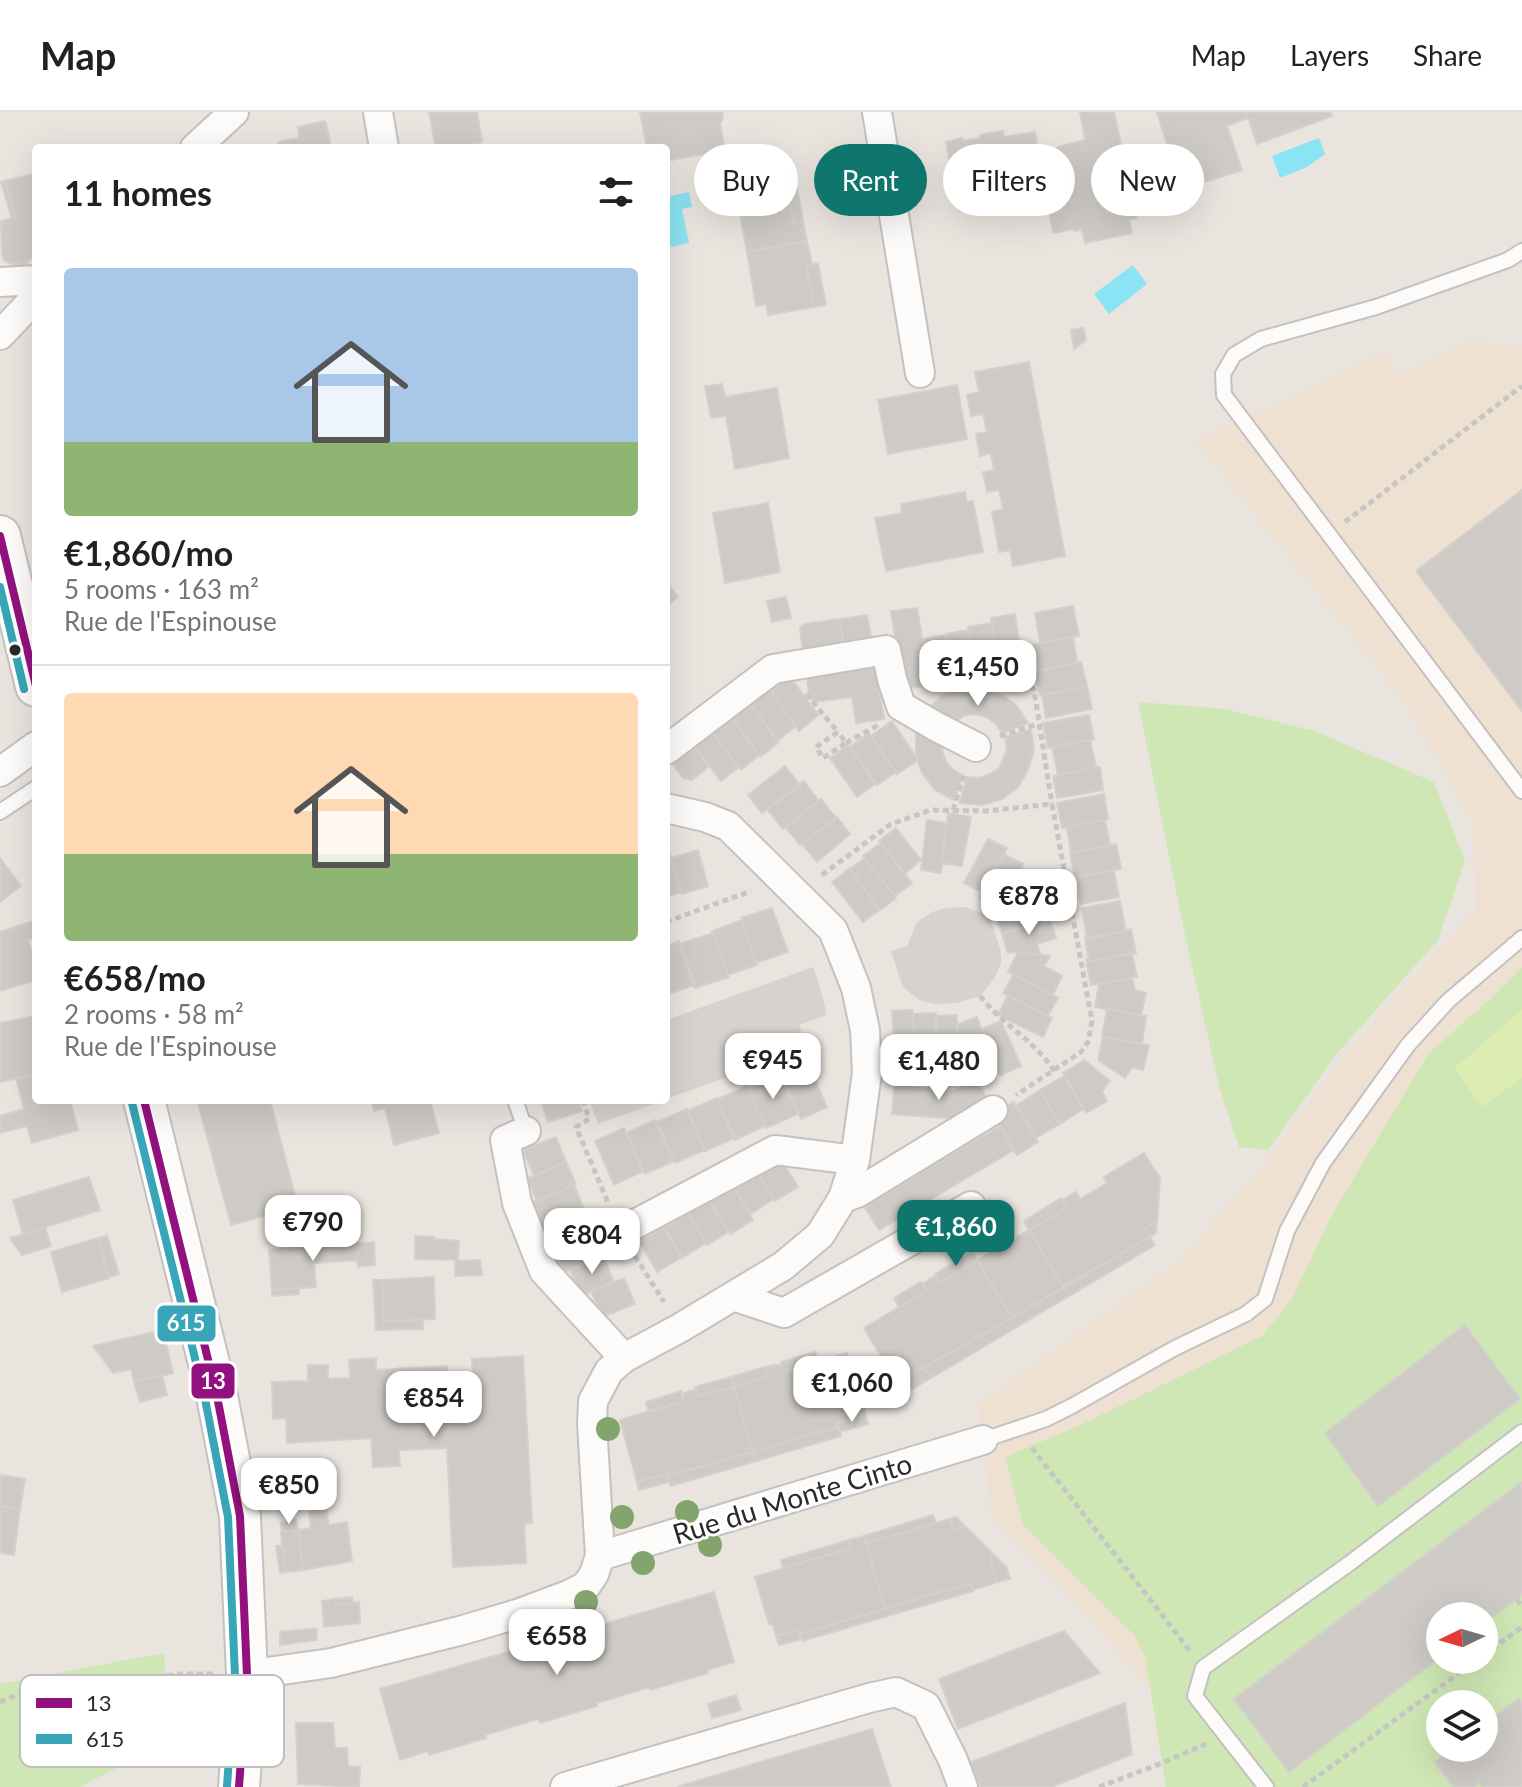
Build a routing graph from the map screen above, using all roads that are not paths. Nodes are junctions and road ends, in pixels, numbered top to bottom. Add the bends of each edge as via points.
1 (234, 112) edge
2 (378, 112) edge
3 (877, 112) edge
4 (199, 144) edge
5 (383, 144) edge
6 (1522, 251) edge
7 (32, 280) edge
8 (0, 282) edge
9 (32, 301) edge
10 (0, 335) edge
11 (920, 373) dead end
12 (0, 536) edge
13 (4, 573) edge
14 (32, 672) edge
15 (670, 747) edge
16 (32, 749) edge
17 (980, 751) road end
18 (0, 772) edge
19 (32, 791) edge
20 (1522, 791) edge
21 (670, 809) edge
22 (0, 812) edge
23 (1522, 938) edge
24 (145, 1104) edge
25 (516, 1104) edge
26 (993, 1110) road end
27 (526, 1131) joint
28 (855, 1160) junction
29 (843, 1198) junction
30 (971, 1206) dead end
31 (620, 1232) road end
32 (733, 1296) junction
33 (624, 1358) junction
34 (1522, 1432) edge
35 (983, 1440) joint
36 (600, 1556) junction
37 (247, 1675) joint
38 (240, 1767) edge
39 (239, 1787) edge
40 (565, 1787) edge
41 (963, 1787) edge
42 (1266, 1787) edge

1 - 4 street
2 - 5 street
3 - 11 street
6 - 20 lane via 1376,307 1261,339 1234,355 1223,374 1224,395
7 - 8 street
9 - 10 street
12 - 13 main road
13 - 14 main road
15 - 17 street via 773,669 886,650 901,706
16 - 18 street
19 - 22 lane
21 - 28 street via 728,826 833,930 856,988 865,1030 867,1073
23 - 35 lane via 1448,1001 1408,1045 1323,1163 1287,1231 1265,1299 1072,1406
24 - 37 main road via 217,1396 240,1516
25 - 27 lane
26 - 29 street
27 - 33 street via 505,1140 517,1203 544,1271
28 - 29 street
28 - 31 street via 775,1150
29 - 32 street via 820,1235 783,1266
30 - 32 street via 784,1313
32 - 33 street
33 - 36 street via 609,1371 593,1401
34 - 42 lane via 1203,1668 1195,1696
35 - 36 street, Rue du Monte Cinto
36 - 37 street via 586,1586 517,1614 331,1663
38 - 39 main road
40 - 41 street via 896,1692 926,1706

